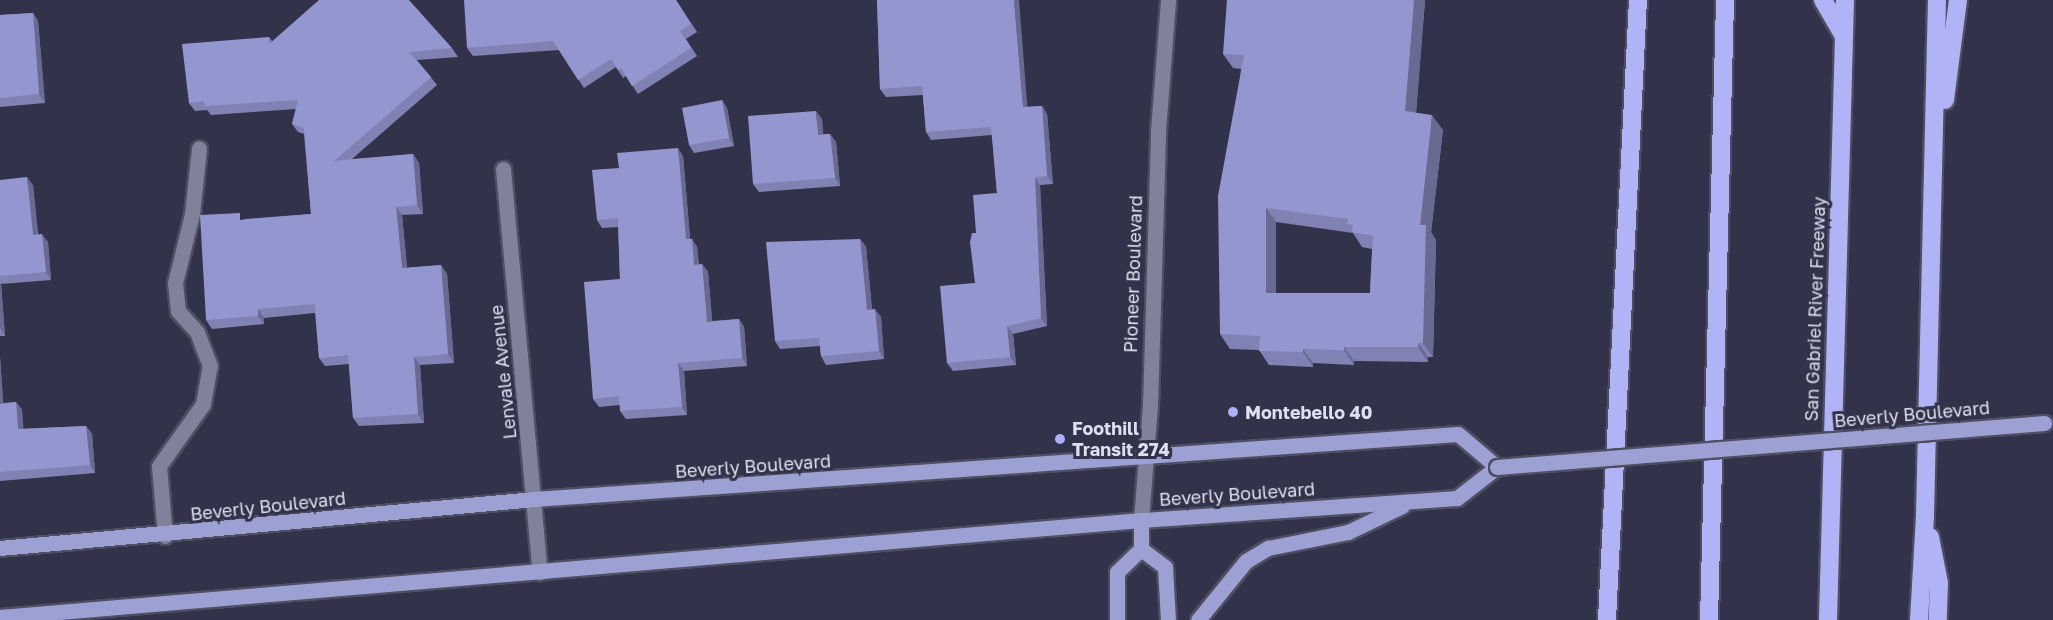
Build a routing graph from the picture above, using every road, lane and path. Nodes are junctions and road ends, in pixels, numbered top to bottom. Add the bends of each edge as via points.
1 (1168, 0) edge
2 (1638, 0) edge
3 (1823, 0) edge
4 (1845, 0) edge
5 (1937, 0) edge
6 (1958, 0) edge
7 (1726, 1) edge
8 (1844, 35) junction
9 (199, 148) dead end
10 (503, 169) dead end
11 (1933, 191) junction
12 (2048, 423) edge
13 (1146, 456) junction
14 (1497, 467) junction
15 (534, 499) junction
16 (1410, 503) junction
17 (1925, 514) junction
18 (1141, 520) junction
19 (165, 536) junction
20 (0, 548) edge
21 (1142, 549) junction
22 (540, 572) junction
23 (0, 617) edge
24 (1118, 620) edge
25 (1168, 620) edge
26 (1198, 620) edge
27 (1607, 620) edge
28 (1709, 620) edge
29 (1828, 620) edge
30 (1919, 620) edge
31 (1938, 620) edge

1 - 13 street, Pioneer Boulevard via 1158,131
2 - 27 highway
3 - 8 highway
4 - 8 highway, San Gabriel River Freeway
5 - 11 highway
6 - 11 highway
7 - 28 highway
8 - 29 highway, San Gabriel River Freeway
9 - 19 street via 192,214 176,283 178,311 197,332 210,366 203,404 159,466
10 - 15 street, Lenvale Avenue
11 - 17 highway
12 - 14 main road, Beverly Boulevard, bridge
13 - 14 main road, Beverly Boulevard via 1458,434
13 - 15 main road, Beverly Boulevard
13 - 18 street, Pioneer Boulevard
14 - 16 main road, Beverly Boulevard via 1457,498
15 - 19 main road, Beverly Boulevard
15 - 22 street, Lenvale Avenue
16 - 18 main road, Beverly Boulevard
16 - 26 main road via 1348,531 1268,548 1246,561
17 - 30 highway
17 - 31 highway via 1939,583
18 - 21 main road, Pioneer Boulevard
18 - 22 main road, Beverly Boulevard
19 - 20 main road, Beverly Boulevard
21 - 24 main road via 1117,572
21 - 25 main road via 1165,567
22 - 23 main road, Beverly Boulevard

